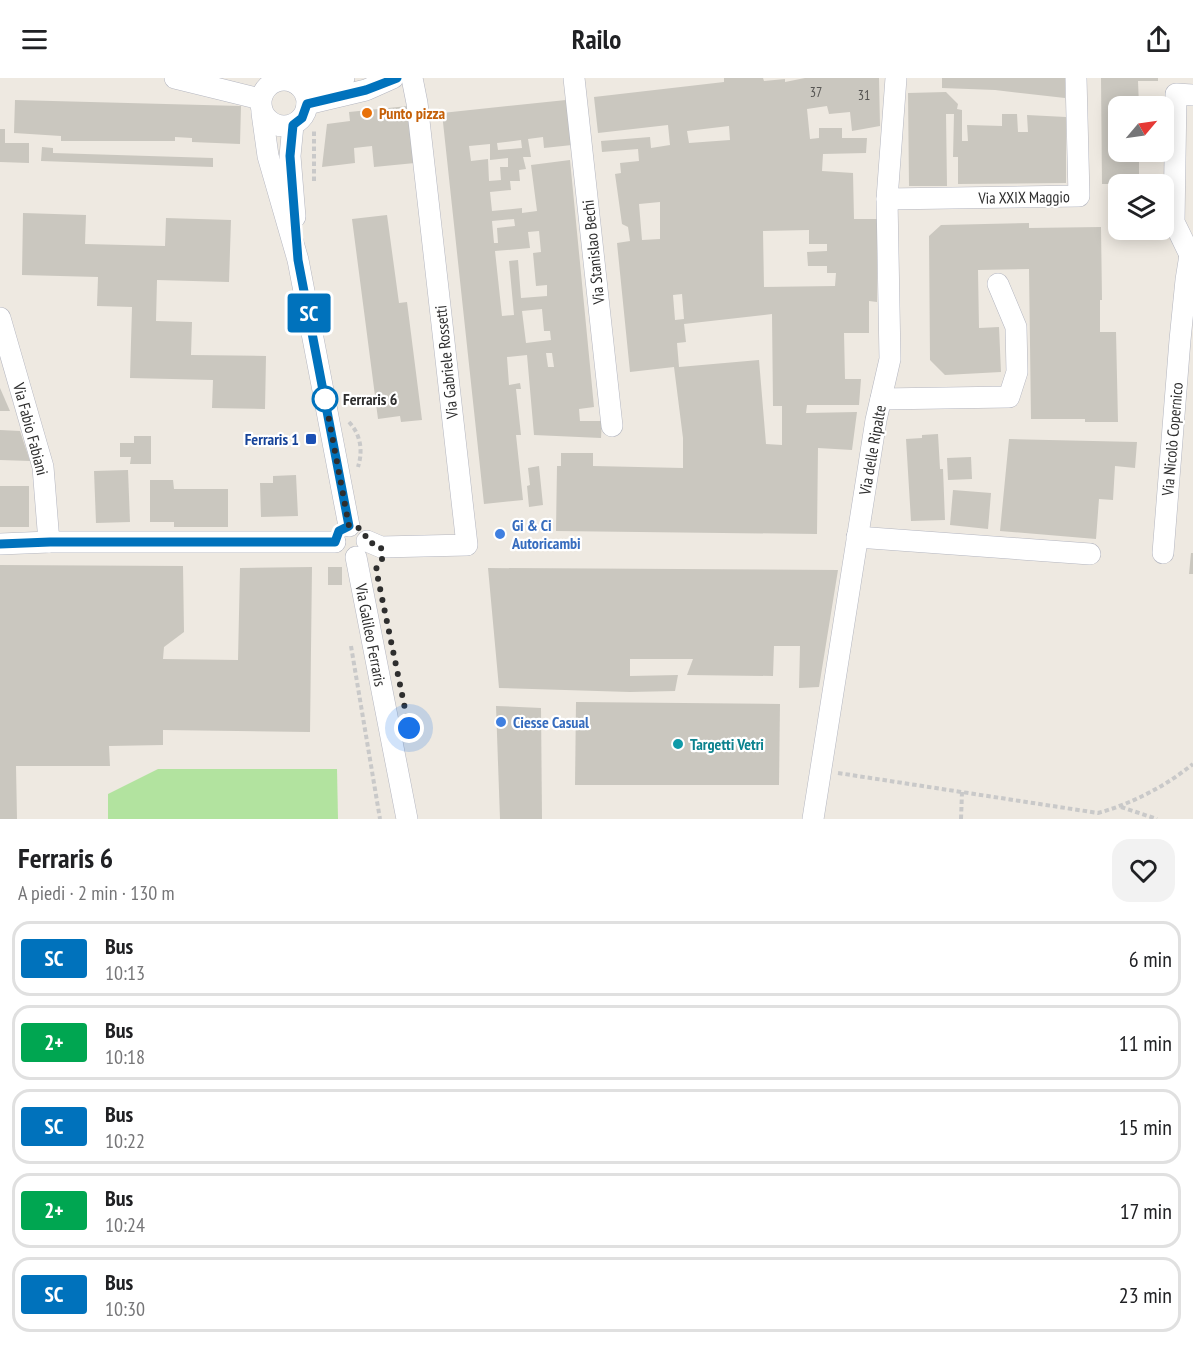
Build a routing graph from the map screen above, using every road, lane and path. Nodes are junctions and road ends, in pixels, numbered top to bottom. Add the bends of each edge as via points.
1 (175, 78) edge
2 (181, 78) edge
3 (188, 78) edge
4 (344, 78) edge
5 (392, 78) edge
6 (398, 78) edge
7 (412, 78) edge
8 (574, 78) edge
9 (896, 78) edge
10 (1076, 78) edge
11 (297, 84) junction
12 (1193, 89) edge
13 (261, 93) edge
14 (1193, 95) edge
15 (307, 104) junction
16 (293, 125) junction
17 (315, 125) dead end
18 (314, 191) dead end
19 (887, 200) junction
20 (1192, 255) edge
21 (298, 260) junction
22 (998, 284) dead end
23 (0, 318) edge
24 (881, 399) junction
25 (348, 421) dead end
26 (612, 426) dead end
27 (360, 477) dead end
28 (349, 526) junction
29 (857, 537) junction
30 (50, 542) junction
31 (335, 542) junction
32 (0, 544) edge
33 (361, 549) junction
34 (1163, 553) dead end
35 (1090, 554) dead end
36 (351, 643) dead end
37 (1193, 764) edge
38 (832, 772) dead end
39 (962, 792) junction
40 (1120, 807) junction
41 (1098, 813) junction
42 (380, 819) edge
43 (407, 819) edge
44 (813, 819) edge
45 (961, 819) edge
46 (1092, 819) edge
47 (1157, 819) edge

1 - 2 street
2 - 3 street
2 - 13 street
4 - 11 street
5 - 6 street
5 - 15 street via 366,90
7 - 33 street, Via Gabriele Rossetti via 467,545
8 - 26 street, Via Stanislao Bechi
9 - 19 street, Via delle Ripalte
10 - 19 street, Via XXIX Maggio via 1079,196
11 - 13 street via 282,80
11 - 15 street
12 - 14 street
13 - 16 street via 266,119 282,127
13 - 21 street via 268,156
14 - 20 street via 1176,93 1174,222
15 - 16 street via 302,118
16 - 21 street via 290,156
17 - 18 path
19 - 24 street, Via delle Ripalte via 890,358
20 - 34 street, Via Nicolò Copernico via 1183,310
21 - 28 street
22 - 24 street via 1016,327 1017,372 1009,397
23 - 30 street, Via Fabio Fabiani via 43,467
24 - 29 street, Via delle Ripalte
25 - 27 path via 357,431 362,456 358,466
28 - 31 street via 339,531
28 - 33 street via 362,531
29 - 35 street
29 - 44 street, Via delle Ripalte
30 - 31 street
30 - 32 street
31 - 33 street via 343,555
33 - 43 street, Via Galileo Ferraris
36 - 42 path
37 - 40 path
38 - 39 path
39 - 41 path
39 - 45 path
40 - 41 path
40 - 47 path
41 - 46 path

